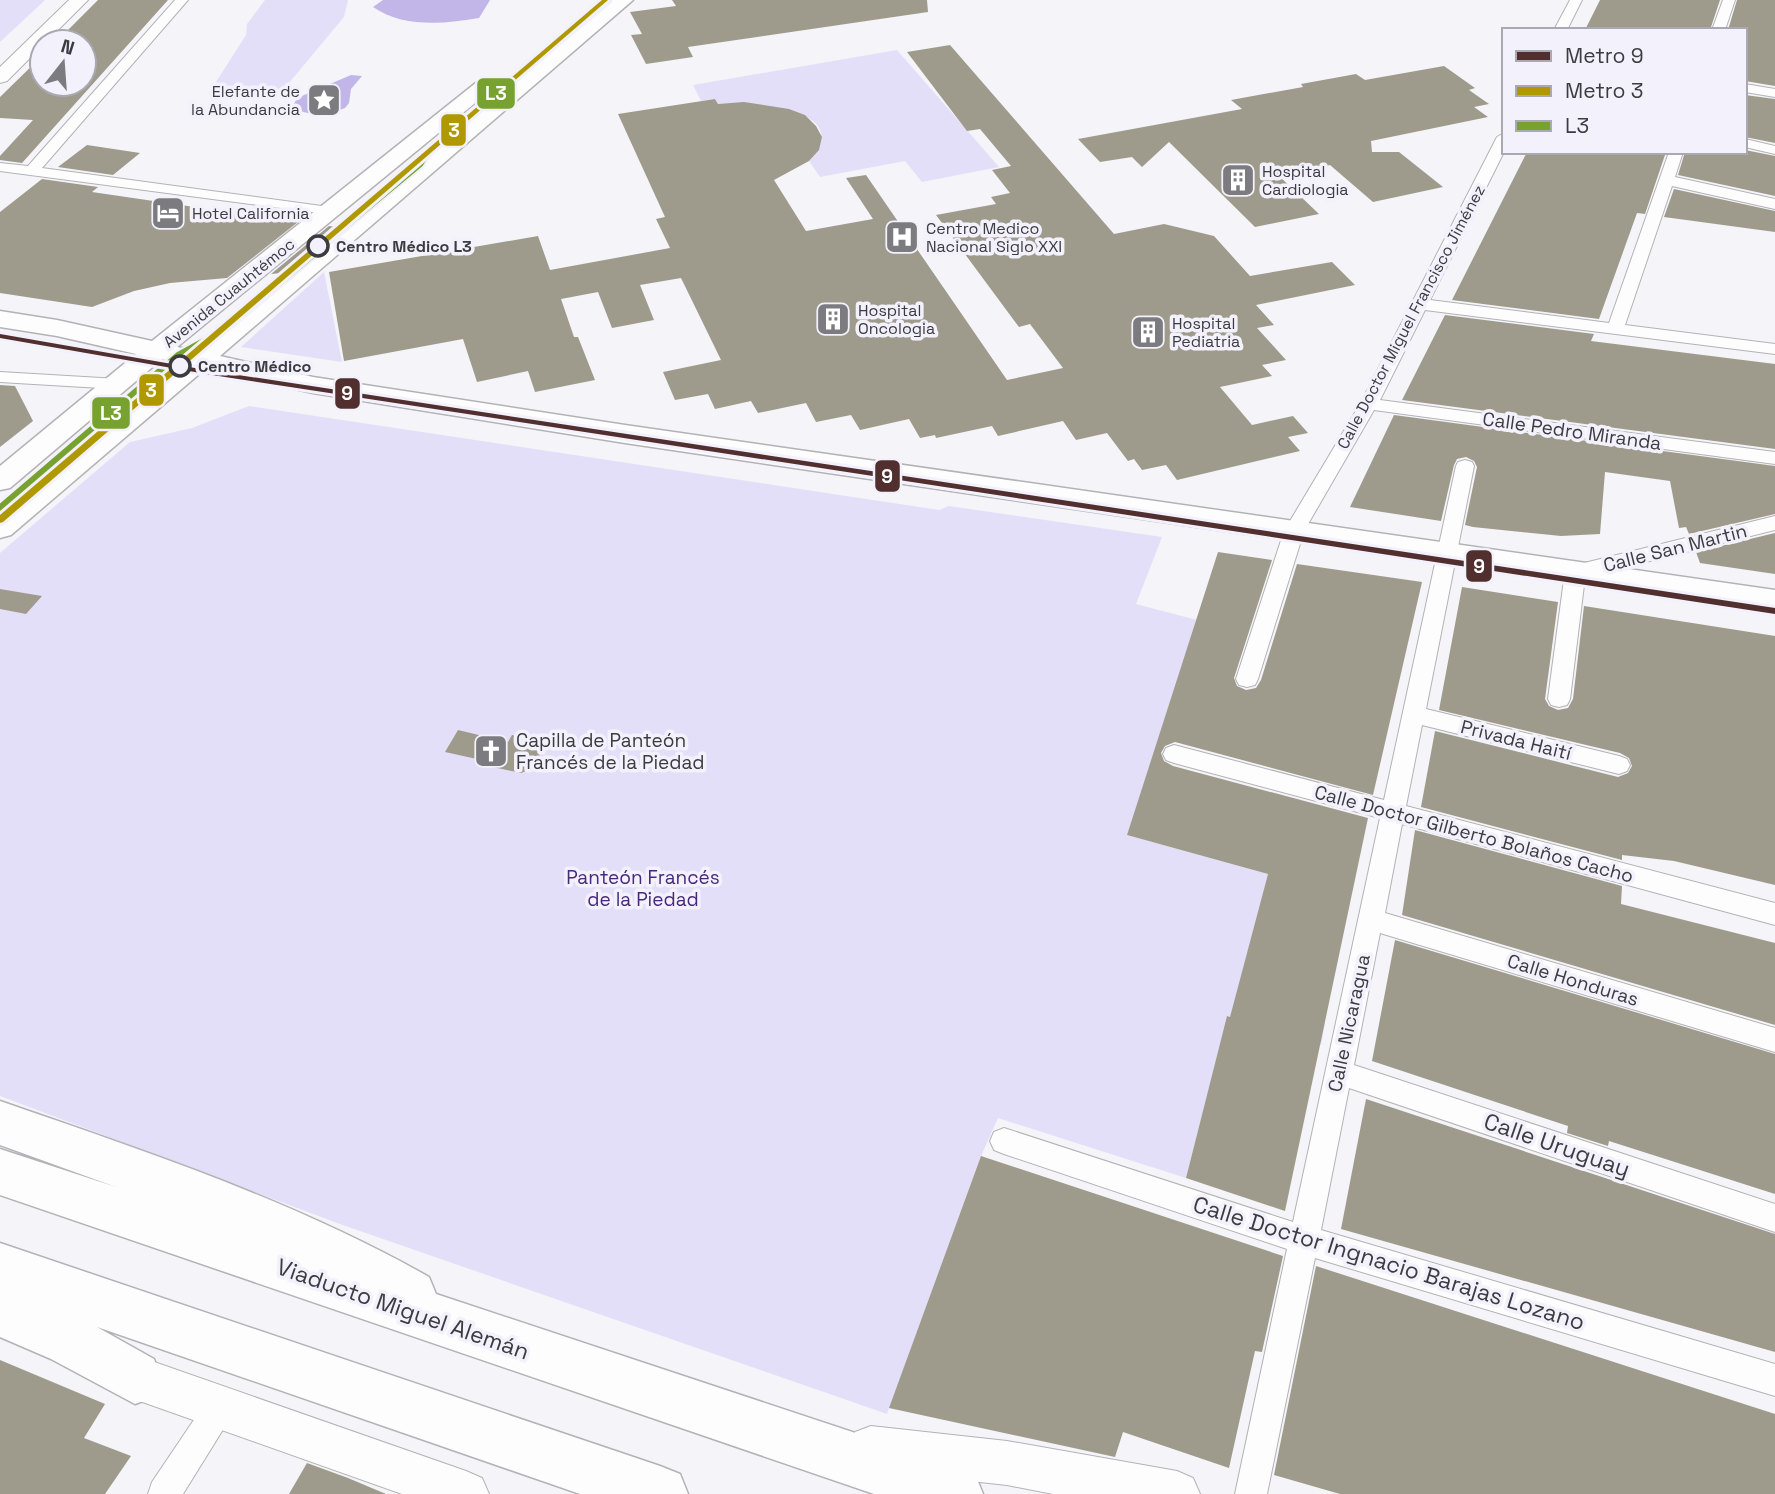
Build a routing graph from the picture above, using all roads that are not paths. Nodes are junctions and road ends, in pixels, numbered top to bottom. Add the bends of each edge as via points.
1 (60, 0) edge
2 (79, 0) edge
3 (182, 0) edge
4 (589, 0) edge
5 (623, 0) edge
6 (1576, 0) edge
7 (1729, 0) edge
8 (1561, 28) edge
9 (1719, 28) edge
10 (0, 55) edge
11 (0, 77) edge
12 (1747, 88) edge
13 (1775, 93) edge
14 (1502, 141) edge
15 (1747, 143) edge
16 (1775, 150) edge
17 (1674, 154) edge
18 (0, 167) edge
19 (32, 171) junction
20 (1667, 180) junction
21 (1775, 204) edge
22 (329, 212) junction
23 (1419, 304) junction
24 (0, 319) edge
25 (1615, 329) junction
26 (1775, 349) edge
27 (159, 351) junction
28 (200, 360) junction
29 (0, 377) edge
30 (118, 384) junction
31 (1369, 404) junction
32 (1775, 458) edge
33 (1465, 466) dead end
34 (0, 481) edge
35 (1775, 523) edge
36 (0, 528) edge
37 (1294, 531) junction
38 (1446, 552) junction
39 (1574, 572) junction
40 (1775, 601) edge
41 (1247, 679) dead end
42 (1559, 699) dead end
43 (1412, 714) junction
44 (1174, 754) dead end
45 (1619, 765) dead end
46 (1392, 813) junction
47 (1775, 914) edge
48 (1370, 919) junction
49 (1775, 1040) edge
50 (1339, 1072) junction
51 (0, 1122) edge
52 (1004, 1141) dead end
53 (0, 1172) edge
54 (1775, 1218) edge
55 (1304, 1240) junction
56 (0, 1268) edge
57 (0, 1311) edge
58 (459, 1328) junction
59 (0, 1332) edge
60 (135, 1378) junction
61 (1775, 1380) edge
62 (221, 1407) junction
63 (807, 1442) junction
64 (164, 1494) edge
65 (466, 1494) edge
66 (660, 1494) edge
67 (955, 1494) edge
68 (1178, 1494) edge
69 (1251, 1494) edge

1 - 10 main road
2 - 11 main road
3 - 19 street
4 - 22 main road, Avenida Cuauhtémoc
5 - 28 main road, Avenida Cuauhtémoc
6 - 8 street
7 - 9 street
12 - 13 street
14 - 23 street, Calle Doctor Miguel Francisco Jiménez
15 - 16 street
17 - 20 street
18 - 19 street
19 - 22 street
20 - 21 street
20 - 25 street
22 - 27 main road, Avenida Cuauhtémoc
23 - 25 street
23 - 31 street, Calle Doctor Miguel Francisco Jiménez
24 - 27 main road
25 - 26 street
27 - 28 main road
27 - 30 main road, Avenida Cuauhtémoc
28 - 36 main road, Avenida Cuauhtémoc
28 - 37 main road via 313,385 598,430
29 - 30 street
30 - 34 main road, Avenida Cuauhtémoc
31 - 32 street, Calle Pedro Miranda
31 - 37 street, Calle Doctor Miguel Francisco Jiménez
33 - 38 street, Calle Nicaragua
35 - 39 street, Calle San Martin
37 - 38 main road
37 - 41 street, Calle Doctor Miguel Francisco Jiménez
38 - 39 main road
38 - 43 street, Calle Nicaragua
39 - 40 main road
39 - 42 street
43 - 45 street, Privada Haití
43 - 46 street, Calle Nicaragua
44 - 46 street, Calle Doctor Gilberto Bolaños Cacho
46 - 47 street, Calle Doctor Gilberto Bolaños Cacho
46 - 48 street, Calle Nicaragua
48 - 49 street, Calle Honduras
48 - 50 street, Calle Nicaragua
50 - 54 street, Calle Uruguay
50 - 55 street, Calle Nicaragua
51 - 58 highway via 328,1248
52 - 55 street, Calle Doctor Ingnacio Barajas Lozano
53 - 58 highway, Viaducto Miguel Alemán
55 - 61 street, Calle Doctor Ingnacio Barajas Lozano
55 - 69 street, Calle Nicaragua
56 - 66 highway
57 - 60 highway via 43,1326
58 - 63 highway, Viaducto Miguel Alemán
59 - 60 main road
60 - 62 main road
62 - 64 street
62 - 65 main road
63 - 67 highway, Viaducto Miguel Alemán
63 - 68 main road, Viaducto Miguel Alemán via 1007,1463

